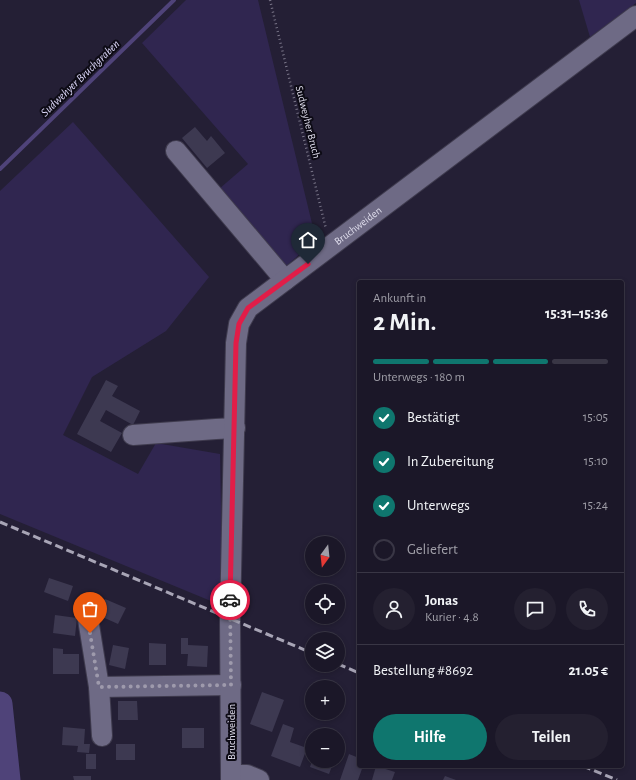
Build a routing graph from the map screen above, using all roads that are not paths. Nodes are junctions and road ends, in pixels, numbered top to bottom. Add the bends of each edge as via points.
1 (636, 16) edge
2 (176, 151) dead end
3 (285, 280) junction
4 (235, 428) junction
5 (133, 435) dead end
6 (88, 619) dead end
7 (231, 685) junction
8 (99, 687) junction
9 (102, 736) dead end
10 (231, 778) edge
11 (259, 780) edge

1 - 3 street, Bruchweiden
2 - 3 street
3 - 4 street, Bruchweiden via 248,308 239,324 236,343
4 - 5 street
4 - 7 street, Bruchweiden via 230,611
6 - 8 street
7 - 8 street
7 - 10 street, Bruchweiden
8 - 9 street
10 - 11 street via 247,775

